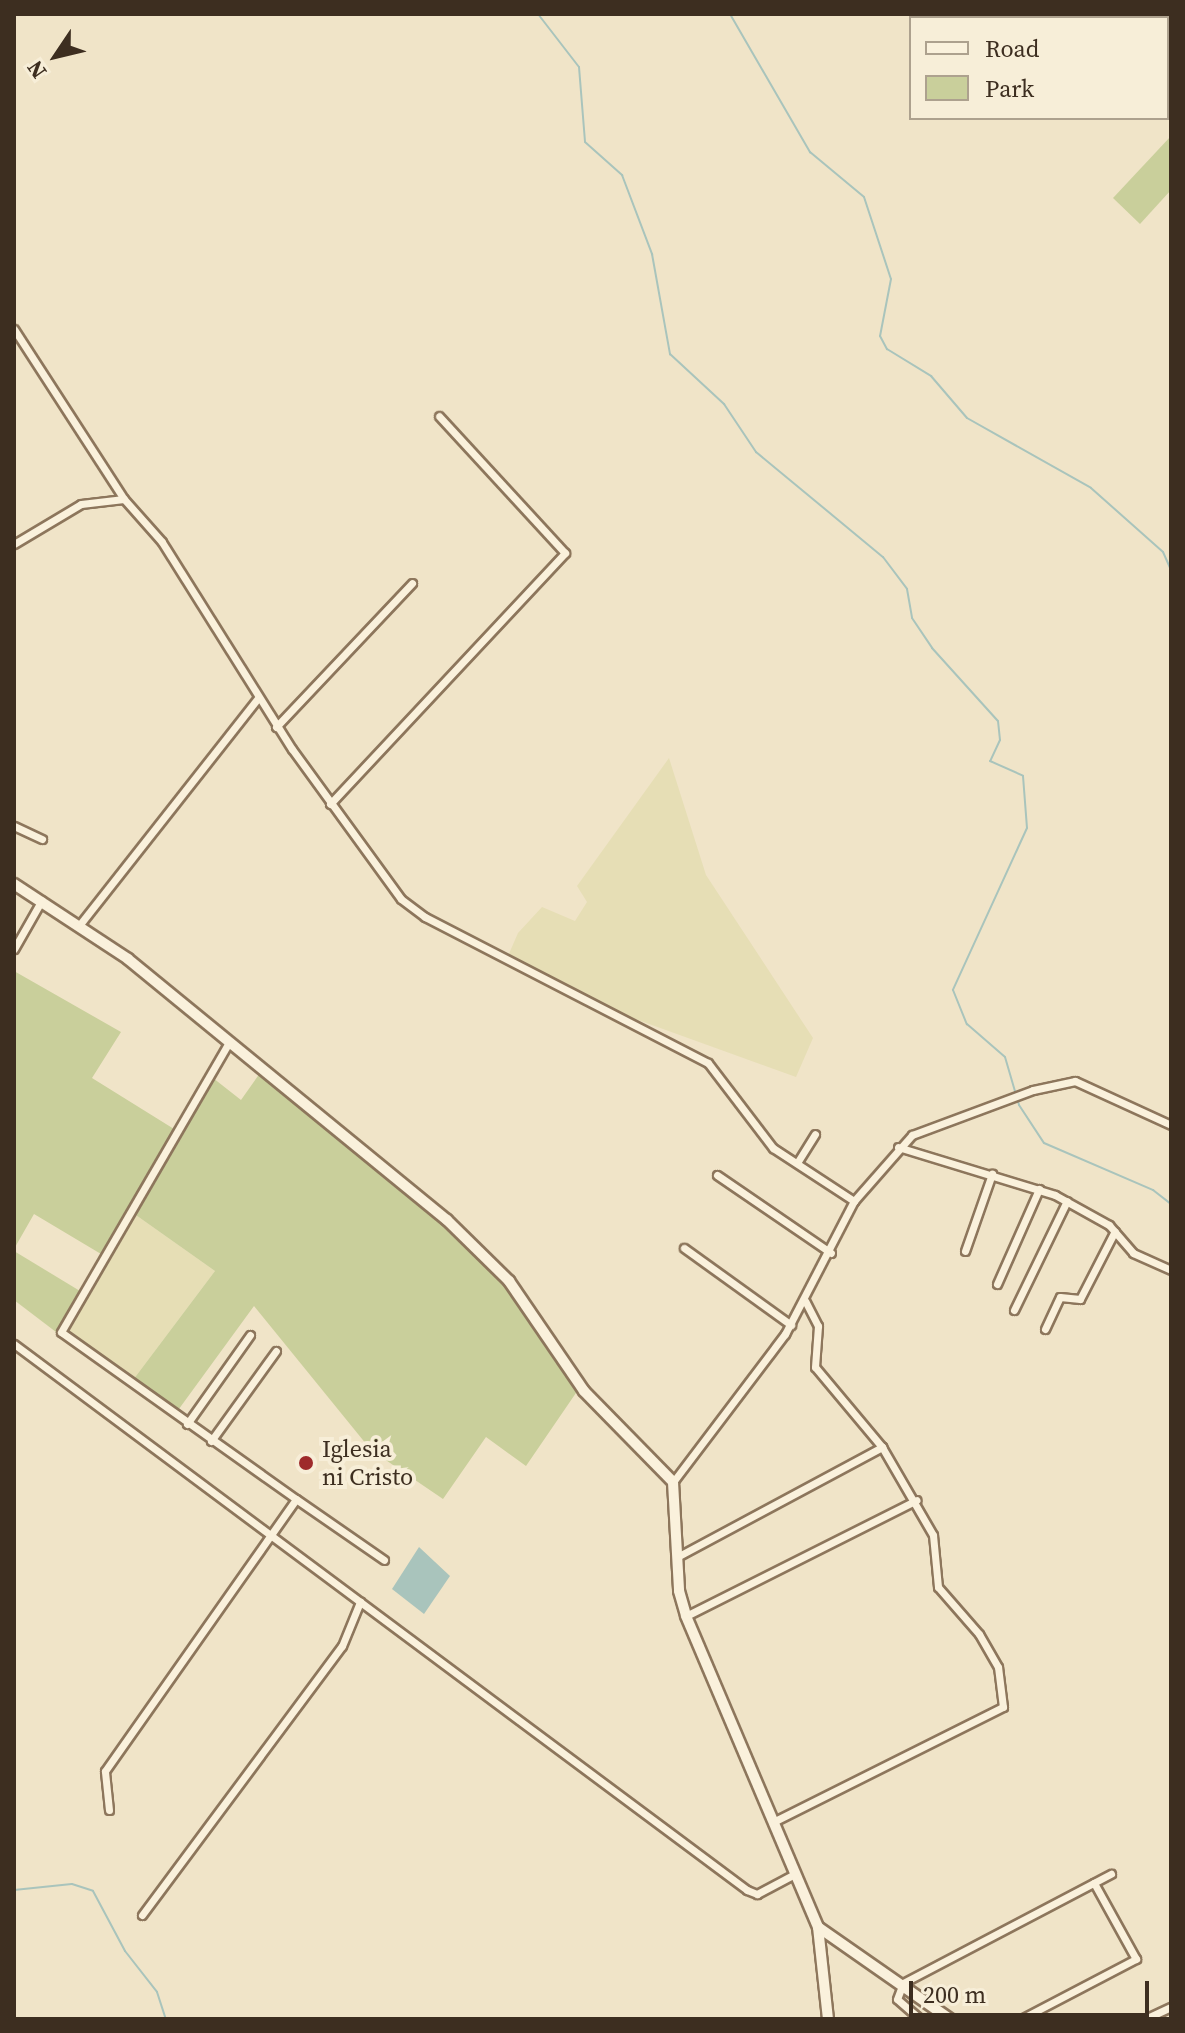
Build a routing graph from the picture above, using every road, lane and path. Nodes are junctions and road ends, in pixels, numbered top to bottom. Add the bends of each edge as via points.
1 (14, 329) edge
2 (439, 416) dead end
3 (124, 499) junction
4 (14, 544) edge
5 (412, 583) dead end
6 (257, 699) junction
7 (276, 727) junction
8 (330, 804) junction
9 (14, 826) edge
10 (42, 839) dead end
11 (14, 884) edge
12 (42, 900) junction
13 (81, 923) junction
14 (14, 949) edge
15 (229, 1042) junction
16 (1171, 1125) edge
17 (815, 1134) dead end
18 (898, 1147) junction
19 (797, 1163) junction
20 (992, 1174) junction
21 (717, 1175) dead end
22 (1039, 1189) junction
23 (854, 1201) junction
24 (1067, 1201) junction
25 (1115, 1231) junction
26 (684, 1248) dead end
27 (965, 1251) dead end
28 (831, 1253) junction
29 (1171, 1270) edge
30 (997, 1284) dead end
31 (805, 1301) junction
32 (1014, 1310) dead end
33 (791, 1325) junction
34 (1045, 1329) dead end
35 (250, 1335) dead end
36 (14, 1344) edge
37 (276, 1351) dead end
38 (187, 1424) junction
39 (211, 1441) junction
40 (882, 1447) junction
41 (673, 1482) junction
42 (296, 1499) junction
43 (917, 1500) junction
44 (272, 1536) junction
45 (677, 1557) junction
46 (384, 1560) dead end
47 (360, 1602) junction
48 (686, 1616) junction
49 (109, 1810) dead end
50 (775, 1821) junction
51 (1111, 1874) dead end
52 (792, 1875) junction
53 (1094, 1883) junction
54 (142, 1915) dead end
55 (818, 1927) junction
56 (903, 1983) junction
57 (1171, 2007) edge
58 (828, 2019) edge
59 (920, 2019) edge
60 (950, 2019) edge
61 (1021, 2019) edge
62 (1145, 2019) edge

1 - 3 street
2 - 8 street via 565,553
3 - 4 street via 81,504
3 - 6 street via 162,542
5 - 7 street
6 - 7 street
6 - 13 street
7 - 8 street
8 - 19 street via 410,908 708,1063 765,1140
9 - 10 street
11 - 12 street
12 - 13 street
12 - 14 street
13 - 15 street
15 - 38 street via 61,1329 69,1341
15 - 41 street via 447,1220 494,1265 521,1295 584,1391
16 - 18 street via 1083,1082 1033,1090 921,1130
17 - 19 street
18 - 20 street
18 - 23 street
19 - 23 street
20 - 22 street
20 - 27 street
21 - 28 street
22 - 24 street
22 - 30 street
23 - 28 street
24 - 25 street
24 - 32 street
25 - 29 street via 1133,1253
25 - 34 street via 1080,1299 1060,1297
26 - 33 street
28 - 31 street
31 - 33 street
31 - 40 street via 818,1326 815,1367
33 - 41 street
35 - 38 street
36 - 44 street
37 - 39 street
38 - 39 street
39 - 42 street
40 - 43 street
40 - 45 street
41 - 45 street
42 - 44 street
42 - 46 street
43 - 48 street
43 - 50 street via 936,1543 938,1587 979,1634 998,1667 1003,1707
44 - 47 street
44 - 49 street via 105,1771
45 - 48 street
47 - 52 street via 747,1890 757,1894
47 - 54 street via 342,1646
48 - 50 street
50 - 52 street
51 - 53 street
52 - 55 street
53 - 56 street
53 - 61 street via 1136,1959
55 - 56 street
55 - 58 street
56 - 59 street via 897,1999
56 - 60 street
57 - 62 street

